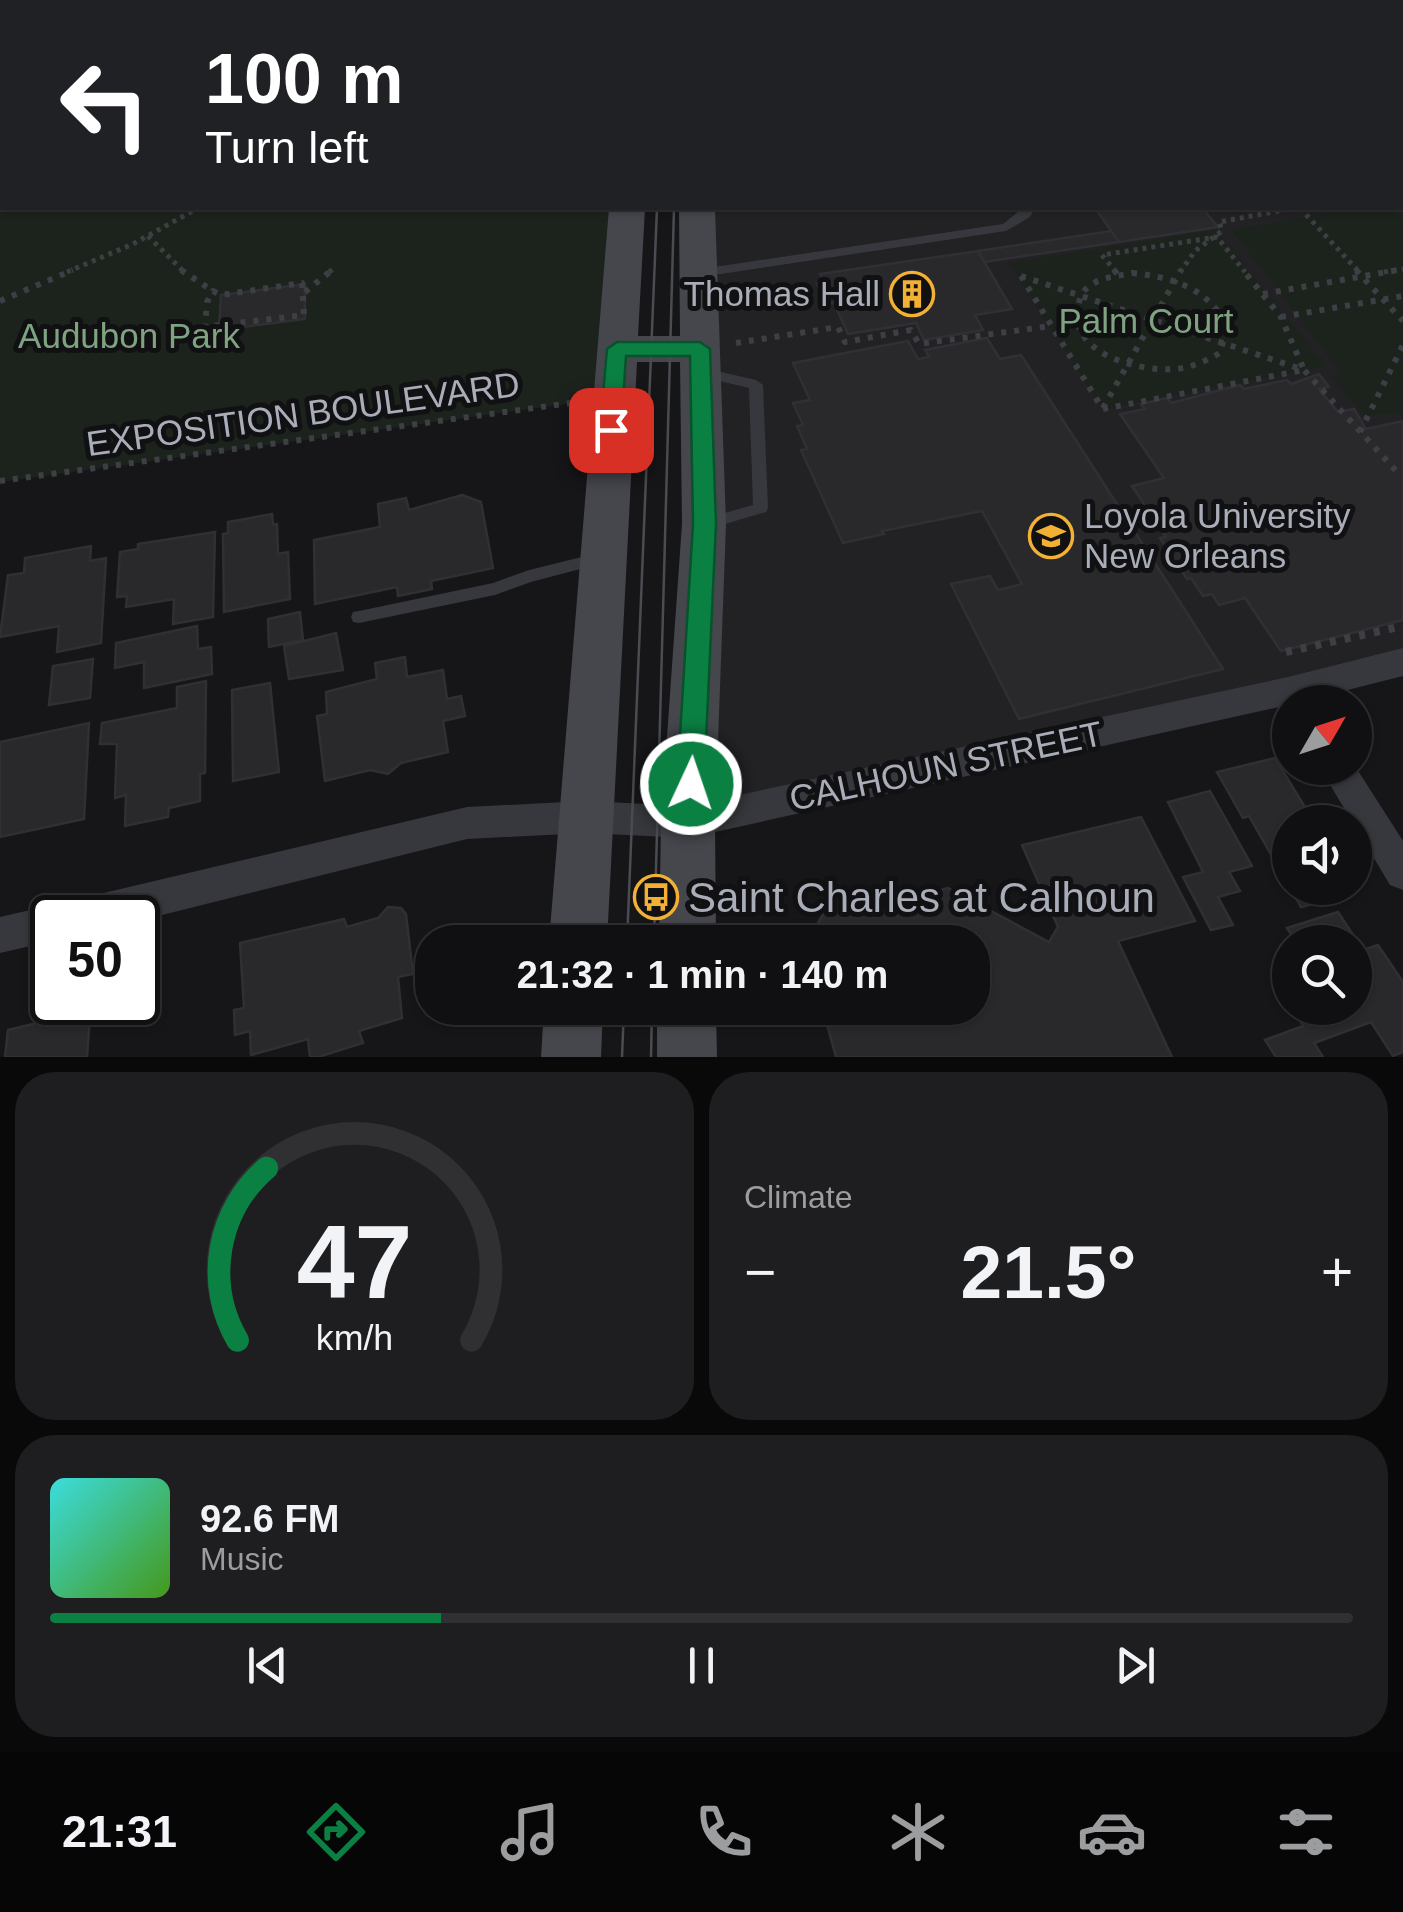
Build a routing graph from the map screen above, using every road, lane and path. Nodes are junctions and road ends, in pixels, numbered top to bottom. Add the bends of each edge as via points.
1 (194, 210) edge
2 (628, 210) edge
3 (697, 210) edge
4 (1028, 210) edge
5 (1275, 210) edge
6 (1300, 210) edge
7 (148, 236) junction
8 (1217, 238) junction
9 (336, 267) dead end
10 (1403, 268) edge
11 (702, 273) junction
12 (1118, 274) junction
13 (1363, 277) junction
14 (1174, 280) junction
15 (214, 290) junction
16 (306, 292) junction
17 (1263, 294) junction
18 (1080, 295) junction
19 (1403, 296) edge
20 (0, 301) edge
21 (1281, 317) junction
22 (1152, 320) junction
23 (1403, 321) edge
24 (1051, 326) junction
25 (1225, 344) junction
26 (1403, 345) edge
27 (617, 349) junction
28 (700, 361) junction
29 (1128, 364) junction
30 (1304, 370) junction
31 (613, 398) junction
32 (1103, 410) junction
33 (1360, 432) junction
34 (1398, 473) dead end
35 (0, 481) edge
36 (602, 558) junction
37 (359, 617) dead end
38 (1403, 626) edge
39 (1286, 652) dead end
40 (1403, 662) edge
41 (1330, 685) edge
42 (1272, 701) edge
43 (1347, 785) edge
44 (586, 817) junction
45 (688, 822) junction
46 (1403, 873) edge
47 (160, 897) edge
48 (579, 925) edge
49 (688, 925) edge
50 (30, 928) edge
51 (0, 935) edge
52 (573, 1025) edge
53 (688, 1025) edge
54 (571, 1057) edge
55 (687, 1057) edge

1 - 7 path
2 - 27 main road
3 - 11 main road
4 - 11 lane via 1006,228
5 - 8 path via 1219,222
6 - 13 path
7 - 15 path via 191,280
7 - 20 path
8 - 12 path via 1102,255
8 - 14 path via 1195,251
8 - 17 path
9 - 16 path
10 - 13 path
11 - 28 main road
12 - 14 path
12 - 18 path
13 - 17 path
13 - 23 path
14 - 22 path
14 - 25 path via 1217,308
15 - 16 path via 221,295 302,283
15 - 16 path via 205,327 304,315
17 - 21 path
18 - 22 path
18 - 24 path via 1021,276
18 - 29 path via 1075,313 1082,332
19 - 21 path
21 - 30 path
22 - 25 path
22 - 29 path
24 - 28 path via 919,344 910,330 845,342 838,327
24 - 32 path
25 - 29 path via 1212,360 1188,370
25 - 30 path
26 - 33 path
27 - 28 main road
27 - 31 main road
28 - 45 main road via 704,524
29 - 32 path
30 - 32 path
30 - 33 path
31 - 35 path, EXPOSITION BOULEVARD
31 - 36 main road
33 - 34 path
36 - 37 lane via 495,590
36 - 44 main road
38 - 39 path
40 - 41 street, CALHOUN STREET
42 - 45 street, CALHOUN STREET
43 - 46 street
44 - 45 street, CALHOUN STREET
44 - 47 street, CALHOUN STREET via 467,823
44 - 48 main road
45 - 49 main road
50 - 51 street
52 - 54 main road
53 - 55 main road

